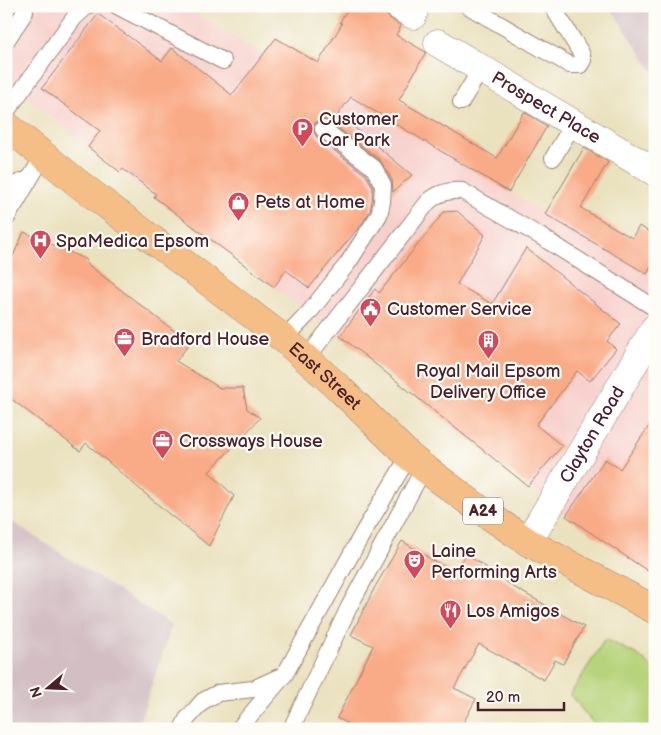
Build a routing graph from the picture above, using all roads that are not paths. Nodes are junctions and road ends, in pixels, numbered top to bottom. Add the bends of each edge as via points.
1 (87, 6) edge
2 (117, 6) edge
3 (468, 6) edge
4 (552, 6) edge
5 (25, 12) dead end
6 (6, 41) edge
7 (438, 43) dead end
8 (224, 61) dead end
9 (481, 69) junction
10 (462, 102) dead end
11 (6, 112) edge
12 (573, 124) junction
13 (6, 125) edge
14 (323, 129) dead end
15 (44, 154) junction
16 (553, 158) dead end
17 (655, 172) edge
18 (29, 179) junction
19 (6, 197) edge
20 (6, 219) edge
21 (655, 308) edge
22 (655, 328) edge
23 (284, 339) junction
24 (306, 358) junction
25 (416, 462) junction
26 (528, 542) junction
27 (652, 604) edge
28 (285, 674) junction
29 (182, 729) edge
30 (240, 729) edge
31 (291, 729) edge

1 - 11 lane via 74,18
2 - 8 lane
3 - 4 lane via 570,65 580,65 583,60 581,53
5 - 6 lane
7 - 9 street, Prospect Place
9 - 10 lane
9 - 12 street, Prospect Place
12 - 16 lane
12 - 17 street, Prospect Place
13 - 15 highway, East Street / A24
14 - 23 lane via 374,168 383,185 382,202 379,215 348,263
15 - 18 lane
15 - 23 highway, East Street / A24
18 - 19 lane via 18,183
18 - 20 lane
21 - 24 lane via 540,236 462,191 453,190 428,202
22 - 26 street, Clayton Road
23 - 24 highway, East Street / A24
24 - 25 highway, East Street / A24
25 - 26 highway, East Street / A24
25 - 28 lane via 364,531
25 - 31 lane
26 - 27 highway, East Street / A24
28 - 29 lane via 254,689 218,693 203,701
28 - 30 lane

